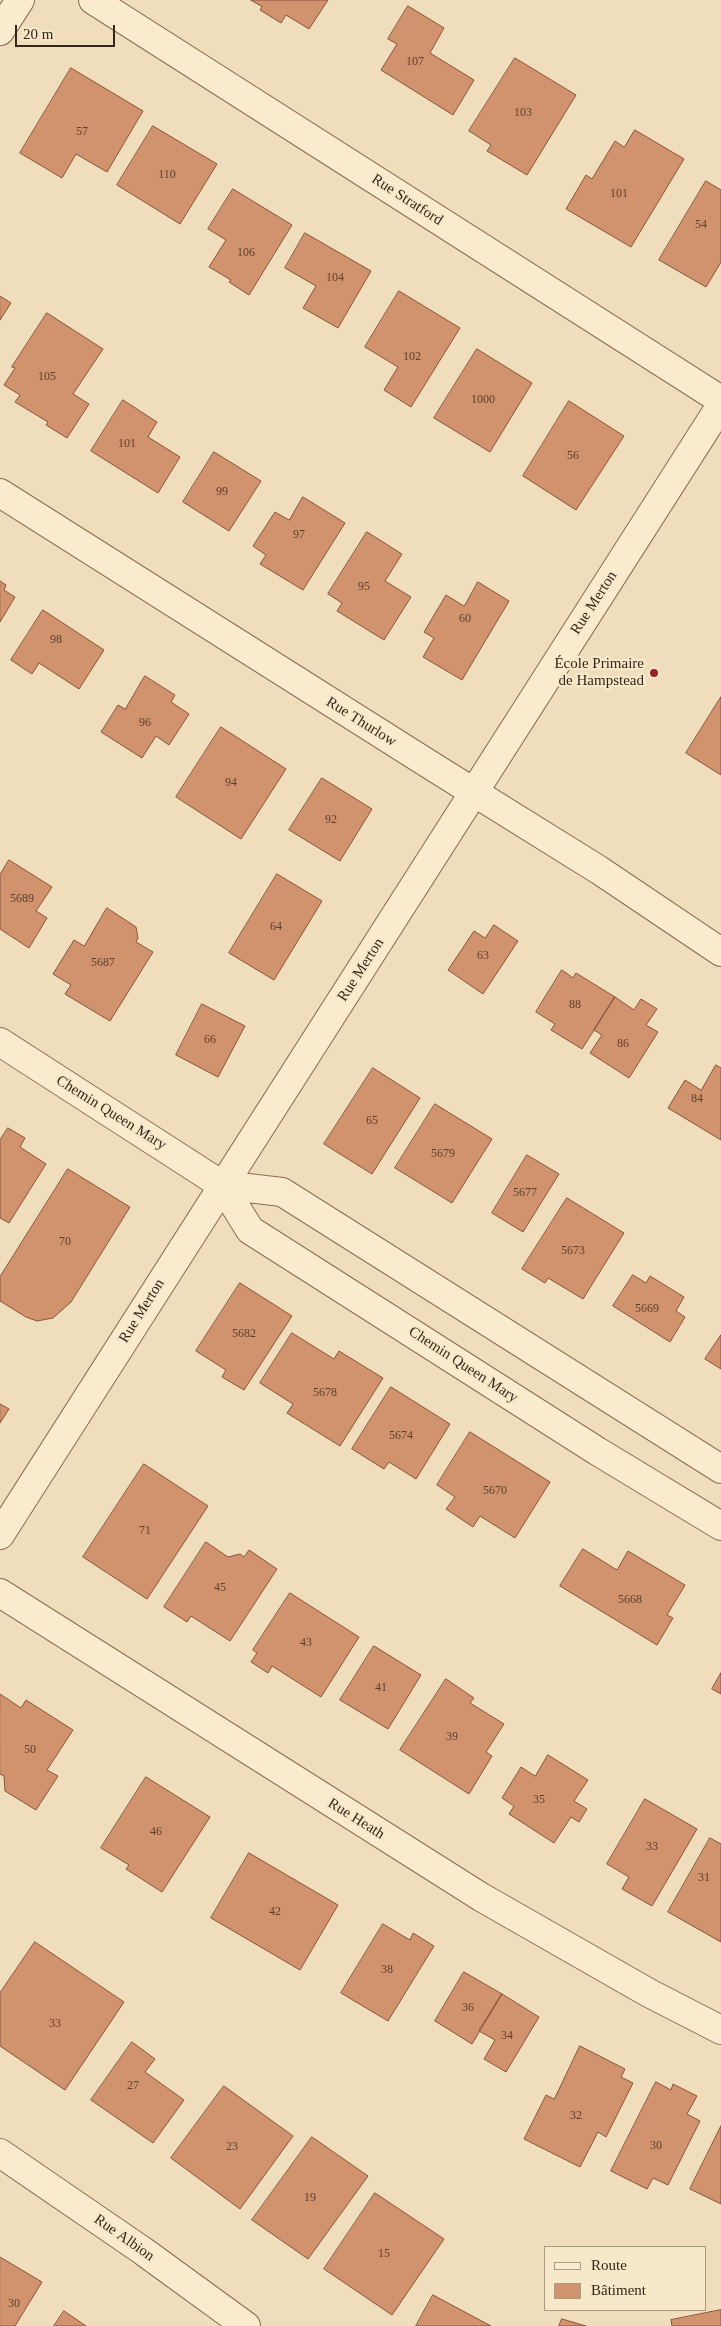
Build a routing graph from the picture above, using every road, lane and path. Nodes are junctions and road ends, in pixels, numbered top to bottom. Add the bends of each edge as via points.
1 (20, 0) edge
2 (93, 0) edge
3 (0, 32) edge
4 (721, 400) edge
5 (721, 405) edge
6 (0, 493) edge
7 (474, 792) junction
8 (721, 952) edge
9 (0, 1042) edge
10 (222, 1185) junction
11 (721, 1469) edge
12 (721, 1526) edge
13 (0, 1536) edge
14 (0, 1593) edge
15 (721, 2030) edge
16 (0, 2153) edge
17 (246, 2326) edge

1 - 3 street
2 - 4 street, Rue Stratford
5 - 7 street, Rue Merton
6 - 7 street, Rue Thurlow
7 - 8 street, Rue Thurlow
7 - 10 street, Rue Merton
9 - 10 street, Chemin Queen Mary
10 - 11 street, Chemin Queen Mary via 282,1192
10 - 12 street, Chemin Queen Mary via 250,1230
10 - 13 street, Rue Merton
14 - 15 street, Rue Heath via 481,1898
16 - 17 street, Rue Albion

